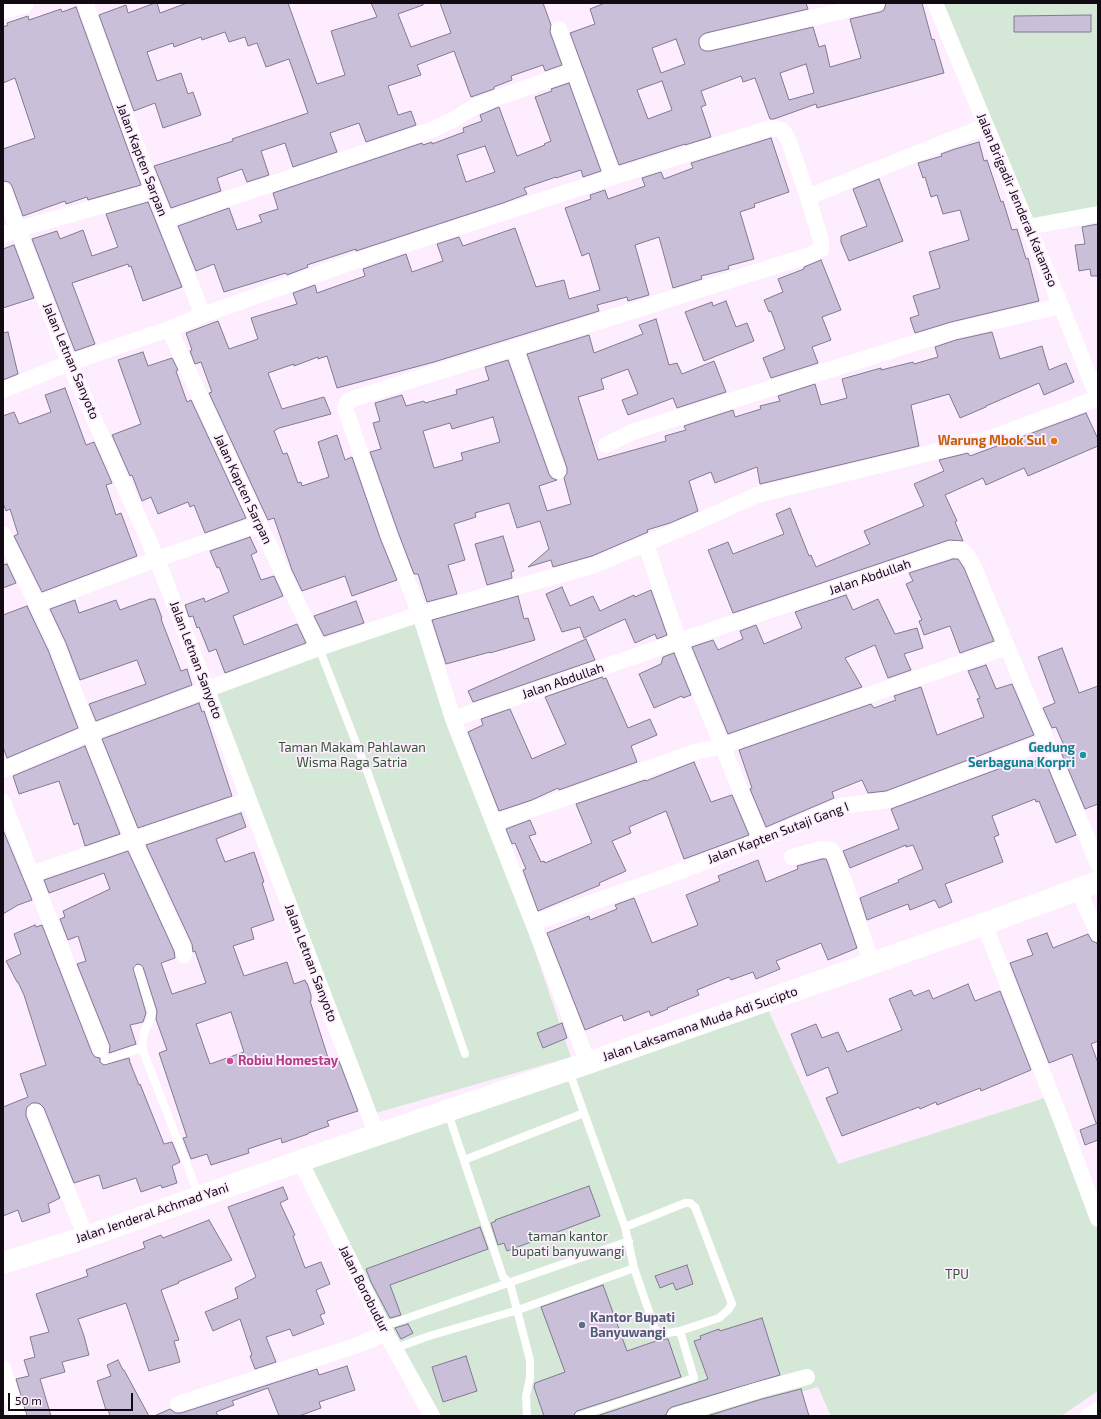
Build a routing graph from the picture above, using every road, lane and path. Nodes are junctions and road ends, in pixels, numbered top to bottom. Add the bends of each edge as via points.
1 (24, 3) edge
2 (85, 3) edge
3 (877, 3) edge
4 (939, 4) edge
5 (3, 8) edge
6 (559, 30) dead end
7 (708, 42) dead end
8 (574, 71) junction
9 (986, 126) junction
10 (613, 176) junction
11 (3, 190) edge
12 (154, 191) junction
13 (808, 197) junction
14 (1098, 214) edge
15 (165, 220) junction
16 (1028, 227) junction
17 (19, 229) junction
18 (3, 236) edge
19 (1061, 306) junction
20 (203, 315) junction
21 (169, 329) junction
22 (514, 347) junction
23 (69, 363) junction
24 (3, 390) edge
25 (1098, 398) edge
26 (606, 445) dead end
27 (558, 471) dead end
28 (258, 524) junction
29 (3, 534) edge
30 (646, 544) junction
31 (6, 550) edge
32 (158, 559) junction
33 (37, 604) junction
34 (420, 614) junction
35 (679, 641) junction
36 (1007, 646) junction
37 (320, 648) junction
38 (207, 689) junction
39 (453, 719) junction
40 (90, 733) junction
41 (1047, 741) junction
42 (722, 746) junction
43 (3, 770) edge
44 (249, 800) junction
45 (3, 802) edge
46 (494, 823) junction
47 (133, 840) junction
48 (761, 840) junction
49 (792, 857) dead end
50 (1098, 864) edge
51 (31, 874) junction
52 (1088, 886) edge
53 (533, 923) junction
54 (984, 924) junction
55 (1098, 934) edge
56 (184, 955) dead end
57 (872, 964) junction
58 (138, 969) dead end
59 (142, 1048) junction
60 (103, 1054) joint
61 (465, 1054) dead end
62 (578, 1067) junction
63 (447, 1111) junction
64 (35, 1112) dead end
65 (584, 1113) junction
66 (377, 1135) junction
67 (464, 1160) junction
68 (300, 1161) junction
69 (199, 1197) junction
70 (1098, 1219) edge
71 (625, 1227) junction
72 (86, 1237) junction
73 (629, 1242) junction
74 (3, 1261) edge
75 (634, 1268) junction
76 (510, 1283) junction
77 (518, 1310) junction
78 (384, 1329) junction
79 (680, 1331) junction
80 (396, 1348) junction
81 (3, 1368) edge
82 (807, 1377) dead end
83 (178, 1404) dead end
84 (1098, 1410) edge
85 (18, 1416) edge
86 (432, 1416) edge
87 (527, 1416) edge
88 (579, 1416) edge
89 (675, 1416) edge
90 (1088, 1416) edge

1 - 5 main road
2 - 12 street, Jalan Kapten Sarpan
3 - 7 street
4 - 9 street, Jalan Brigadir Jenderal Katamso
6 - 8 street
8 - 10 street
8 - 15 street via 474,107 451,122 434,129
9 - 13 street
9 - 16 street, Jalan Brigadir Jenderal Katamso
10 - 13 street via 771,128 781,130 785,134
10 - 20 street via 352,262
11 - 17 street, Jalan Letnan Sanyoto
12 - 15 street, Jalan Kapten Sarpan
12 - 17 street
13 - 22 street via 821,241 821,250 800,259
14 - 16 street
15 - 20 street, Jalan Kapten Sarpan
16 - 19 street, Jalan Brigadir Jenderal Katamso
17 - 18 street
17 - 23 street, Jalan Letnan Sanyoto
19 - 25 street, Jalan Brigadir Jenderal Katamso
19 - 26 street via 953,331 634,431
20 - 21 street
21 - 23 street
21 - 28 street, Jalan Kapten Sarpan
22 - 27 street
22 - 34 street via 355,398 348,401 344,408
23 - 24 street
23 - 32 street, Jalan Letnan Sanyoto
25 - 30 street via 991,438 757,495
28 - 32 street
28 - 37 street, Jalan Kapten Sarpan
29 - 31 street
30 - 34 street via 595,565
30 - 35 street
31 - 33 street
32 - 33 street
32 - 38 street, Jalan Letnan Sanyoto
33 - 40 street via 57,646
34 - 37 street
34 - 39 street
35 - 36 street, Jalan Abdullah via 952,549 962,550 972,563
35 - 39 street, Jalan Abdullah
35 - 42 street
36 - 41 street, Jalan Abdullah
36 - 42 street
37 - 38 street
37 - 61 lane via 369,776
38 - 40 street
38 - 44 street, Jalan Letnan Sanyoto
39 - 46 street
40 - 43 street
40 - 47 street
41 - 48 street, Jalan Kapten Sutaji Gang I via 888,800 840,806
41 - 50 street, Jalan Abdullah
42 - 46 street via 695,752
42 - 48 street
44 - 47 street
44 - 66 street, Jalan Letnan Sanyoto
45 - 51 street
46 - 53 street
47 - 51 street
47 - 56 street
48 - 53 street, Jalan Kapten Sutaji Gang I
49 - 57 street via 821,849 831,850 836,857
51 - 60 street
52 - 54 main road, Jalan Laksamana Muda Adi Sucipto
52 - 55 street
53 - 62 street
54 - 57 main road, Jalan Laksamana Muda Adi Sucipto
54 - 70 street
57 - 62 main road, Jalan Laksamana Muda Adi Sucipto
58 - 59 lane via 152,1013 144,1032
59 - 60 lane
59 - 69 lane
62 - 63 main road, Jalan Laksamana Muda Adi Sucipto
62 - 65 lane
63 - 66 main road, Jalan Laksamana Muda Adi Sucipto
63 - 67 lane
64 - 72 street
65 - 67 lane
65 - 71 lane
66 - 68 main road, Jalan Laksamana Muda Adi Sucipto
67 - 76 lane via 503,1277
68 - 69 main road, Jalan Jenderal Achmad Yani
68 - 78 street, Jalan Borobudur
69 - 72 main road, Jalan Jenderal Achmad Yani
71 - 73 lane
71 - 79 lane via 685,1203 695,1207 732,1304 718,1318
72 - 74 main road, Jalan Jenderal Achmad Yani
73 - 75 lane
73 - 76 lane
75 - 77 lane
75 - 79 lane via 655,1329 661,1334
76 - 77 lane
76 - 78 lane via 393,1323
77 - 80 lane
77 - 87 lane via 530,1360 526,1396
78 - 80 street, Jalan Borobudur
78 - 83 street via 355,1346
79 - 88 lane via 694,1378
80 - 86 street, Jalan Borobudur
81 - 85 street
82 - 89 street
84 - 90 street

